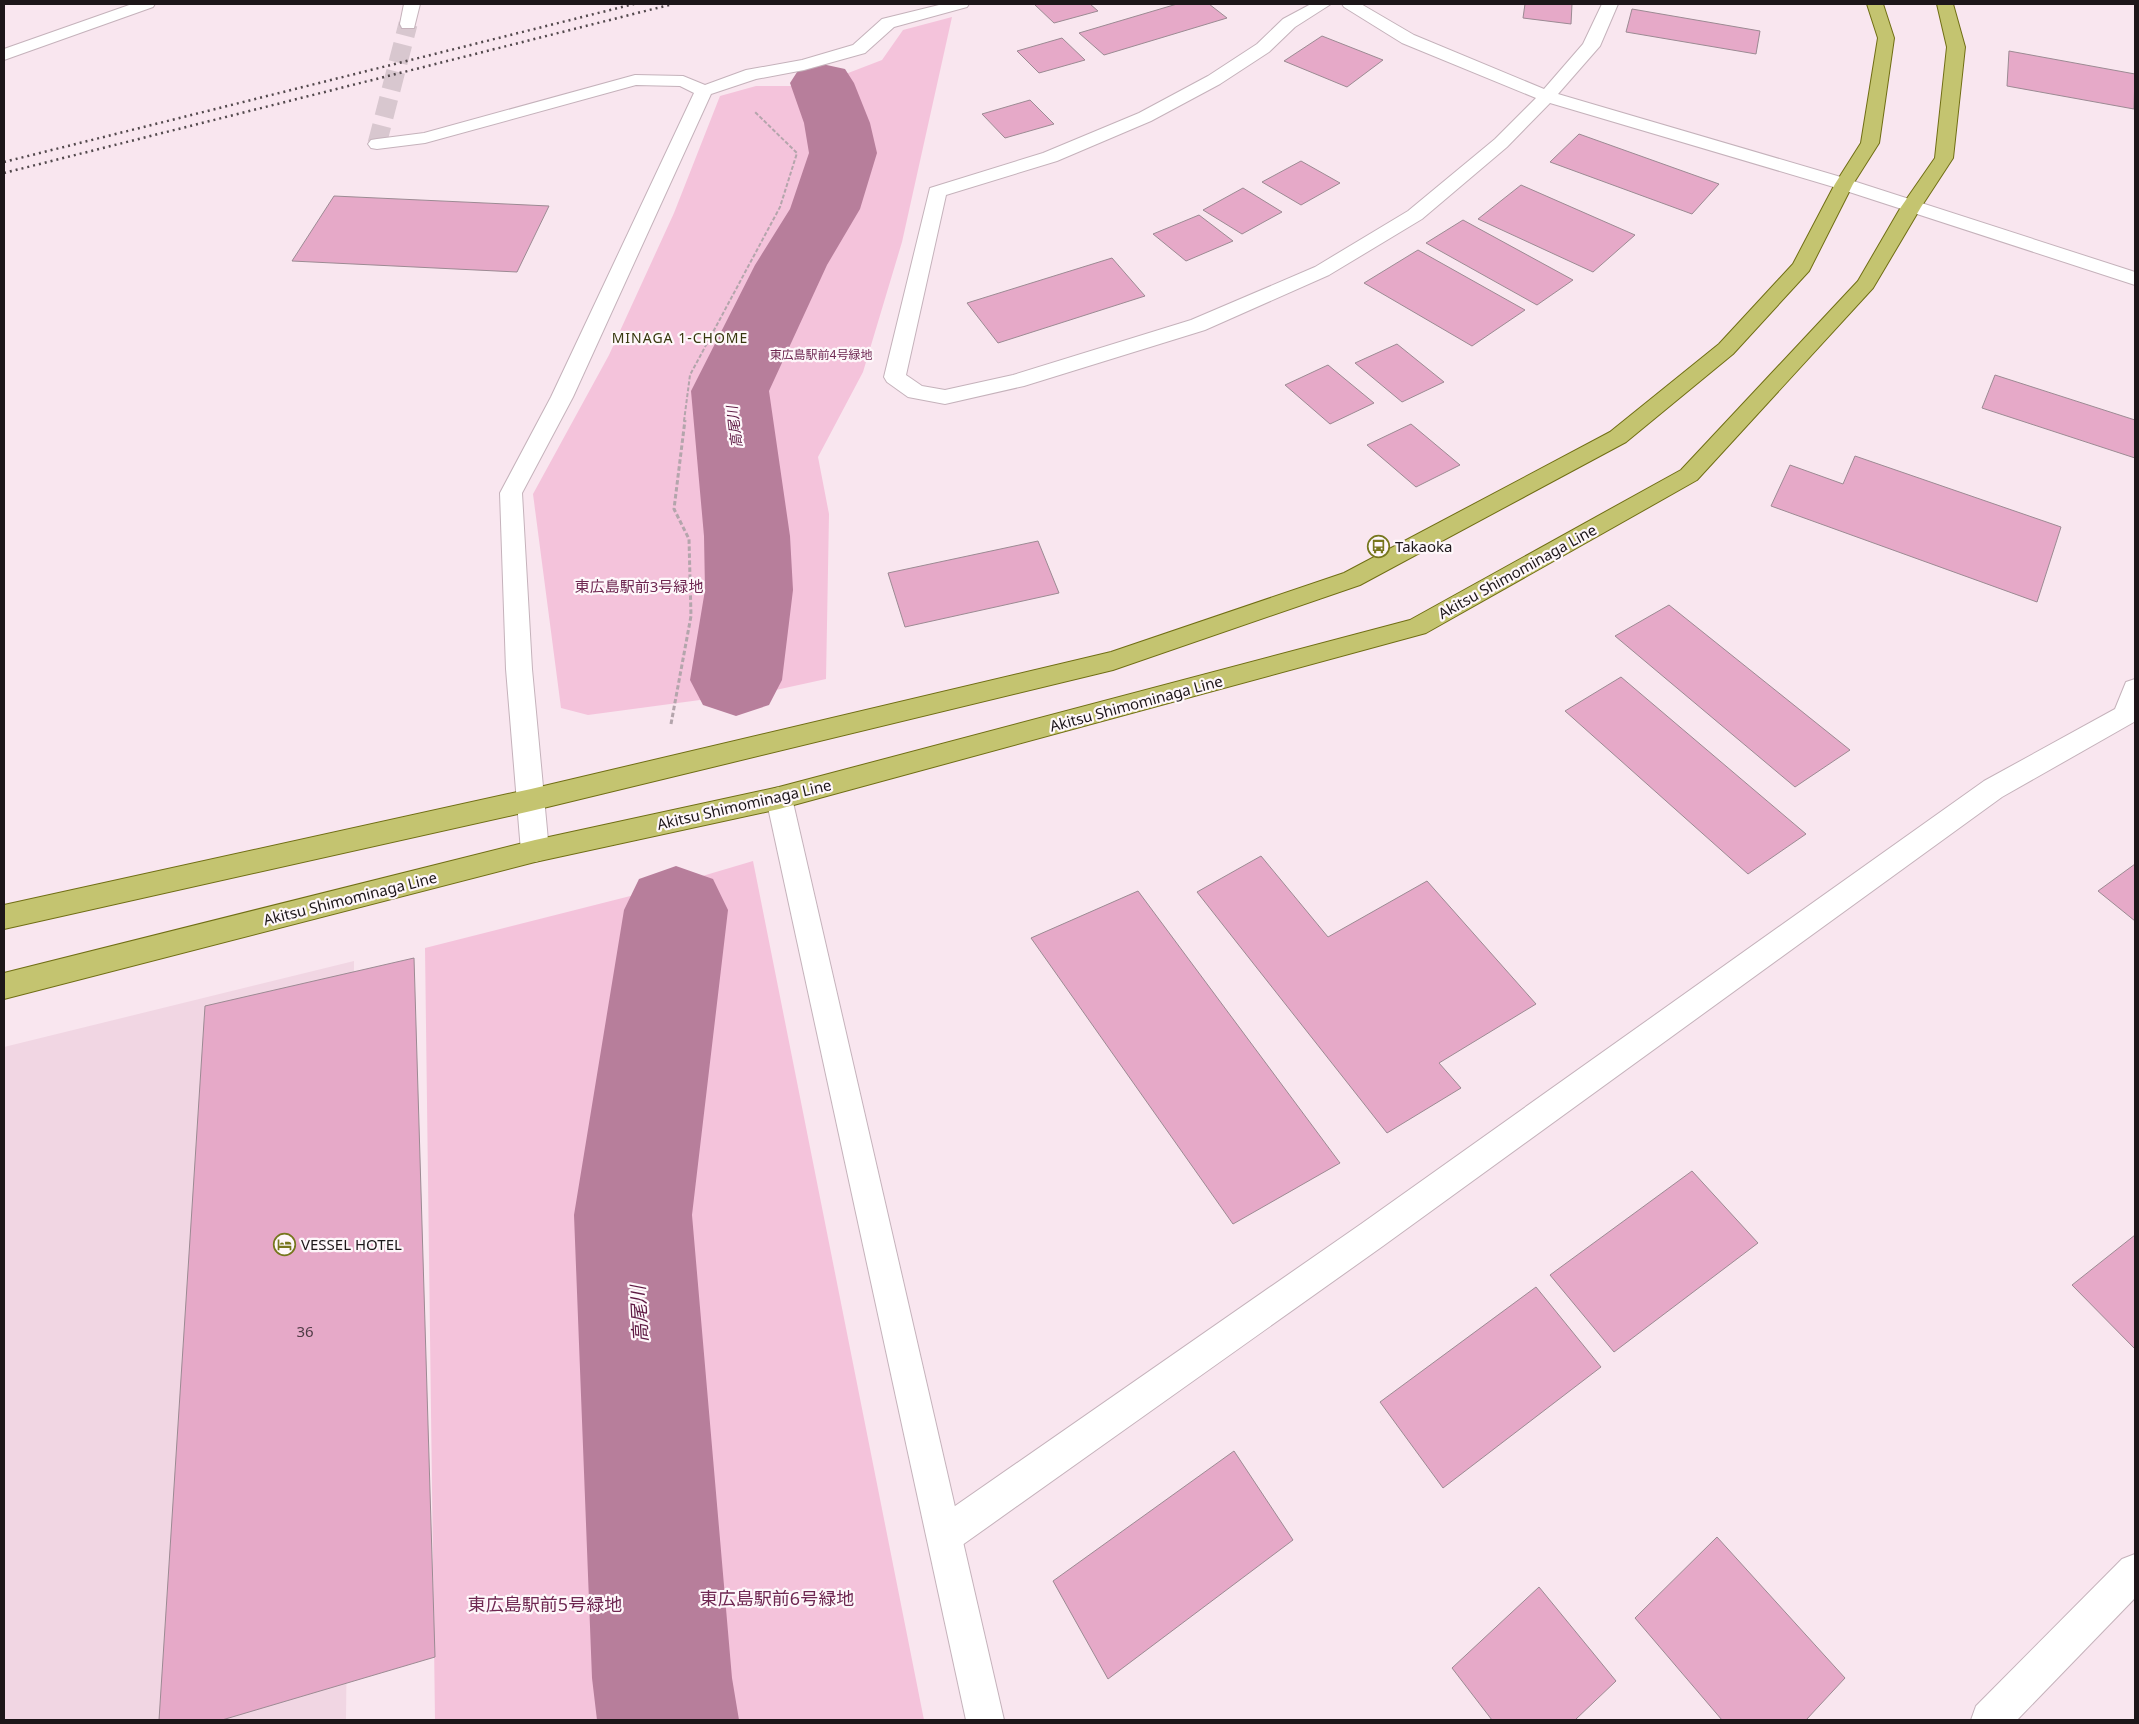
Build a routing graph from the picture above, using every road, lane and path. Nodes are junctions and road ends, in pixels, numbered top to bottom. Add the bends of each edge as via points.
1 (147, 4) edge
2 (412, 4) edge
3 (961, 4) edge
4 (1323, 4) edge
5 (1350, 4) edge
6 (1610, 4) edge
7 (1875, 4) edge
8 (1945, 4) edge
9 (408, 24) tunnel mouth
10 (4, 55) edge
11 (752, 74) junction
12 (704, 91) junction
13 (1547, 96) junction
14 (377, 144) dead end
15 (1844, 184) junction
16 (1911, 207) junction
17 (2135, 279) edge
18 (2135, 689) edge
19 (670, 729) dead end
20 (779, 798) junction
21 (531, 800) junction
22 (535, 851) junction
23 (4, 917) edge
24 (4, 986) edge
25 (945, 1535) junction
26 (2135, 1572) edge
27 (985, 1720) edge
28 (1990, 1720) edge

1 - 10 street
2 - 9 street
3 - 11 street via 888,23 859,48 804,65
4 - 13 street via 1289,23 1263,48 1214,80 1145,117 1050,157 938,192 895,377 916,392 945,397 1016,381 1198,325 1322,270 1415,215 1501,143
5 - 13 street via 1408,40
6 - 13 street via 1591,46
7 - 15 main road via 1886,38 1870,143
8 - 16 main road, Akitsu Shimominaga Line via 1956,47 1944,158
11 - 12 street
11 - 19 path via 755,111 797,153 780,207 690,376 674,509 689,539 691,616
12 - 14 street via 683,81 635,80 425,138
12 - 21 street via 562,397 510,493 519,669
13 - 15 street
15 - 16 street
15 - 21 main road via 1802,267 1726,349 1618,437 1352,579 1113,661
16 - 17 street
16 - 20 main road, Akitsu Shimominaga Line via 1866,284 1689,475 1417,627
18 - 25 street via 2125,715 1993,789 1372,1235
20 - 22 main road, Akitsu Shimominaga Line
20 - 25 street
21 - 22 street
21 - 23 main road
22 - 24 main road, Akitsu Shimominaga Line
25 - 27 street
26 - 28 street

